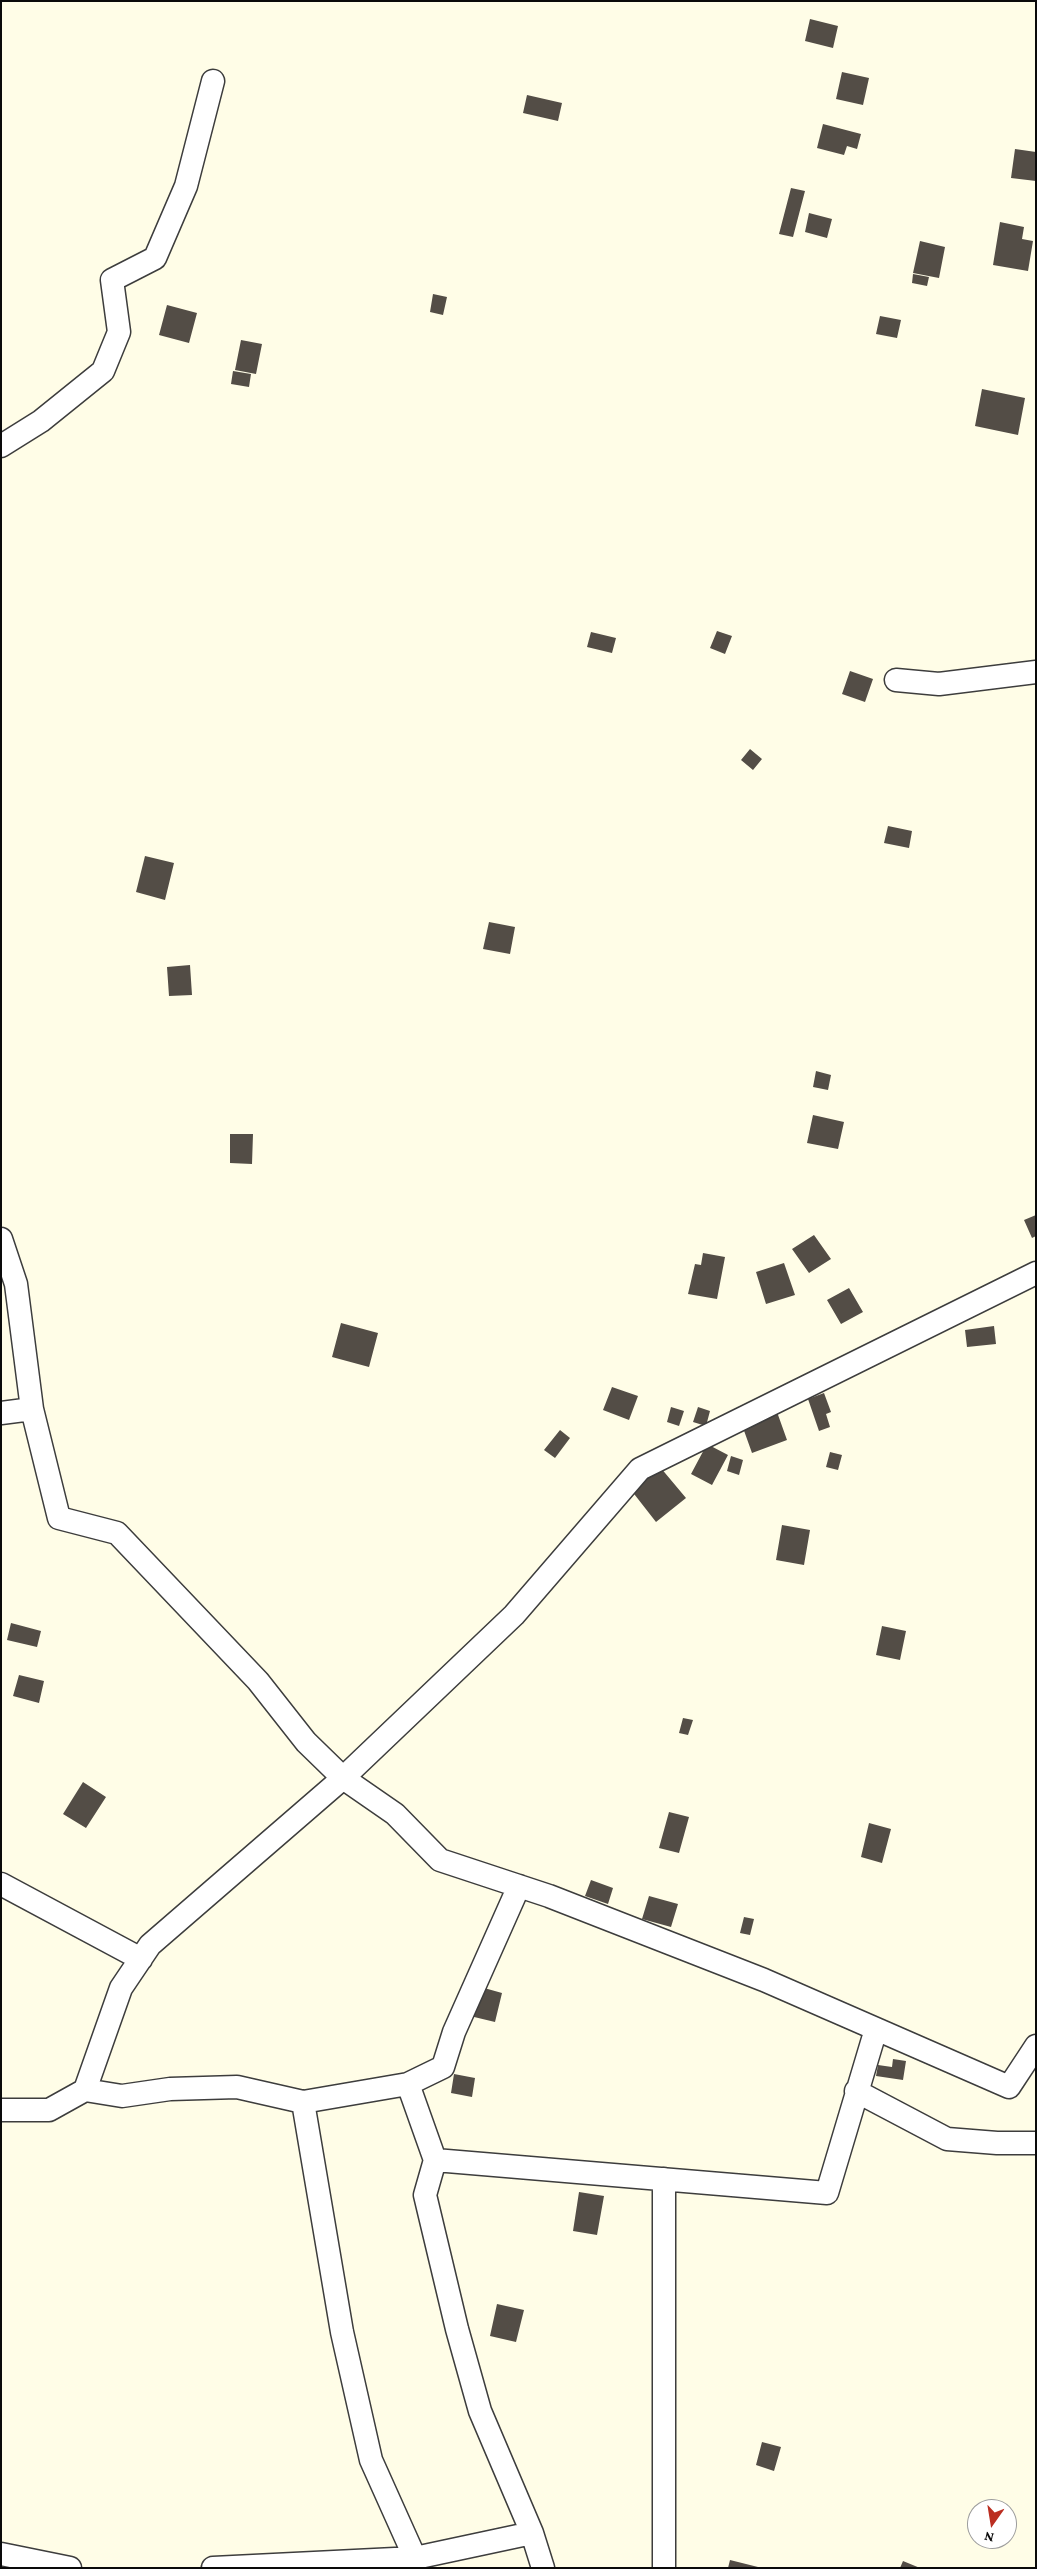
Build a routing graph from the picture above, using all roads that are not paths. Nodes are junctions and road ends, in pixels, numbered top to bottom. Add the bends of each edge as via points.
1 (213, 81) dead end
2 (1, 446) edge
3 (1036, 672) edge
4 (896, 680) dead end
5 (1, 1239) edge
6 (1036, 1273) edge
7 (32, 1409) junction
8 (1, 1413) edge
9 (344, 1778) junction
10 (1, 1884) edge
11 (519, 1886) junction
12 (141, 1959) junction
13 (876, 2029) junction
14 (1036, 2046) edge
15 (408, 2084) junction
16 (85, 2090) junction
17 (856, 2091) junction
18 (303, 2102) junction
19 (1, 2110) edge
20 (1036, 2143) edge
21 (435, 2160) junction
22 (664, 2179) junction
23 (532, 2533) junction
24 (1, 2554) edge
25 (415, 2558) junction
26 (70, 2568) edge
27 (213, 2568) edge
28 (543, 2568) edge
29 (664, 2568) edge

1 - 2 street via 186,186 155,258 112,280 119,332 103,371 41,421
3 - 4 street via 939,684
5 - 7 street via 16,1284
6 - 9 street via 640,1469 514,1616
7 - 8 street
7 - 9 street via 59,1518 117,1534 258,1681 306,1742
9 - 11 street via 395,1814 440,1860
9 - 12 street via 150,1945
10 - 12 street
11 - 13 street via 764,1980
11 - 15 street via 454,2032 443,2067
12 - 16 street via 121,1988
13 - 14 street via 1009,2087
13 - 17 street
15 - 18 street
15 - 21 street
16 - 18 street via 122,2096 170,2089 237,2087
16 - 19 street via 49,2110
17 - 20 street via 947,2139
17 - 22 street via 828,2193
18 - 25 street via 342,2332 371,2460
21 - 22 street
21 - 23 street via 425,2195 457,2329 480,2411
22 - 29 street
23 - 25 street
23 - 28 street
24 - 26 street
25 - 27 street

